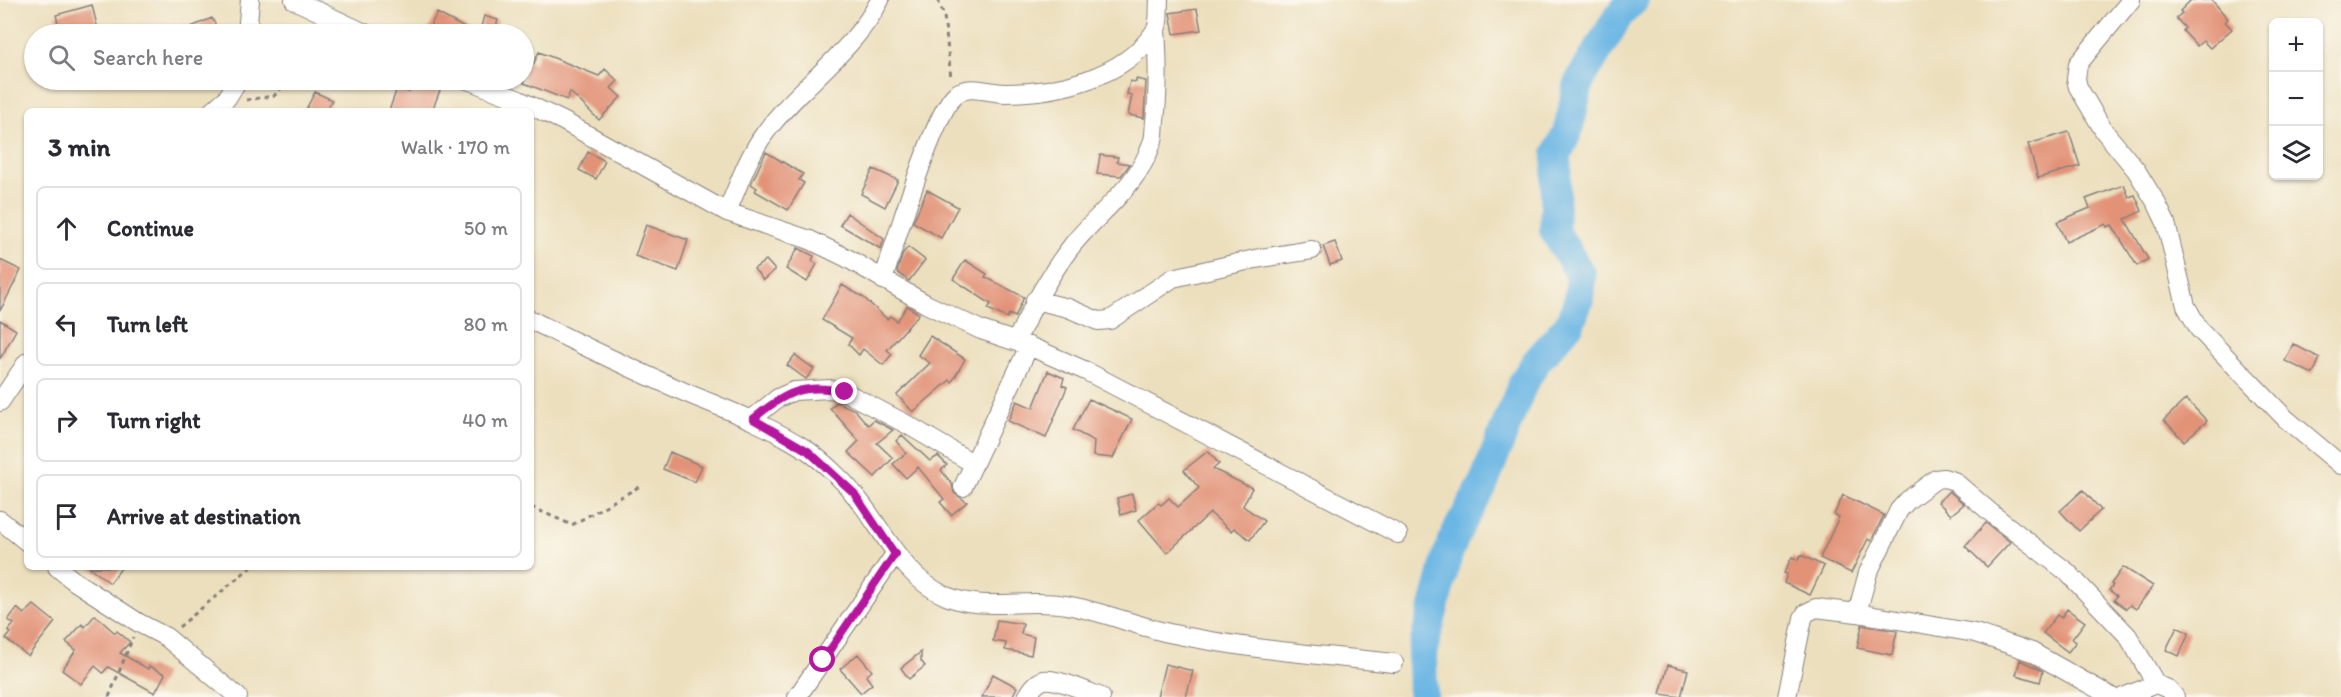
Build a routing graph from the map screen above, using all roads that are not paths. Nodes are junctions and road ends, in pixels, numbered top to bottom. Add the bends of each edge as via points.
1 (250, 0) edge
2 (294, 0) edge
3 (880, 0) edge
4 (1159, 0) edge
5 (2131, 0) edge
6 (248, 24) edge
7 (346, 24) edge
8 (1156, 30) junction
9 (232, 90) edge
10 (494, 90) edge
11 (215, 108) edge
12 (727, 212) junction
13 (1312, 250) dead end
14 (883, 280) junction
15 (1035, 300) junction
16 (534, 322) edge
17 (1022, 344) junction
18 (24, 366) edge
19 (0, 402) edge
20 (753, 419) junction
21 (974, 465) junction
22 (2341, 465) edge
23 (963, 487) dead end
24 (0, 520) edge
25 (1398, 534) dead end
26 (24, 540) edge
27 (895, 554) junction
28 (61, 570) edge
29 (1857, 613) junction
30 (1394, 663) dead end
31 (2156, 684) junction
32 (238, 697) edge
33 (797, 697) edge
34 (1027, 697) edge
35 (1101, 697) edge
36 (1787, 697) edge
37 (2112, 697) edge
38 (2123, 697) edge
39 (2175, 697) edge

1 - 6 street
2 - 7 street
3 - 12 street via 849,43 764,134
4 - 8 street
5 - 22 street via 2078,64 2078,87 2104,131 2157,204 2166,224 2186,306 2199,329 2286,419
8 - 14 street via 1120,63 1079,84 1039,92 969,89 953,96 932,138
8 - 15 street via 1159,84 1153,142 1130,184 1074,243
9 - 11 street
10 - 12 street via 563,121
12 - 14 street via 810,240
13 - 15 street via 1173,278 1110,320 1098,321
14 - 17 street via 981,330
15 - 17 street
16 - 20 street via 587,349
17 - 21 street
17 - 25 street via 1086,371
18 - 19 street
20 - 21 street via 778,398 794,391 830,388 908,425
20 - 27 street via 808,451 854,493
21 - 23 street
24 - 26 street
27 - 30 street via 935,590 968,602 1066,605 1167,633 1255,648
27 - 33 street
28 - 32 street via 166,638
29 - 31 street via 1868,573 1899,510 1936,479 1944,478 1954,481 2067,572 2128,636
29 - 36 street via 1816,608 1806,613
29 - 37 street via 1975,633 2051,662
31 - 38 street
31 - 39 street
34 - 35 street via 1038,683 1048,680

